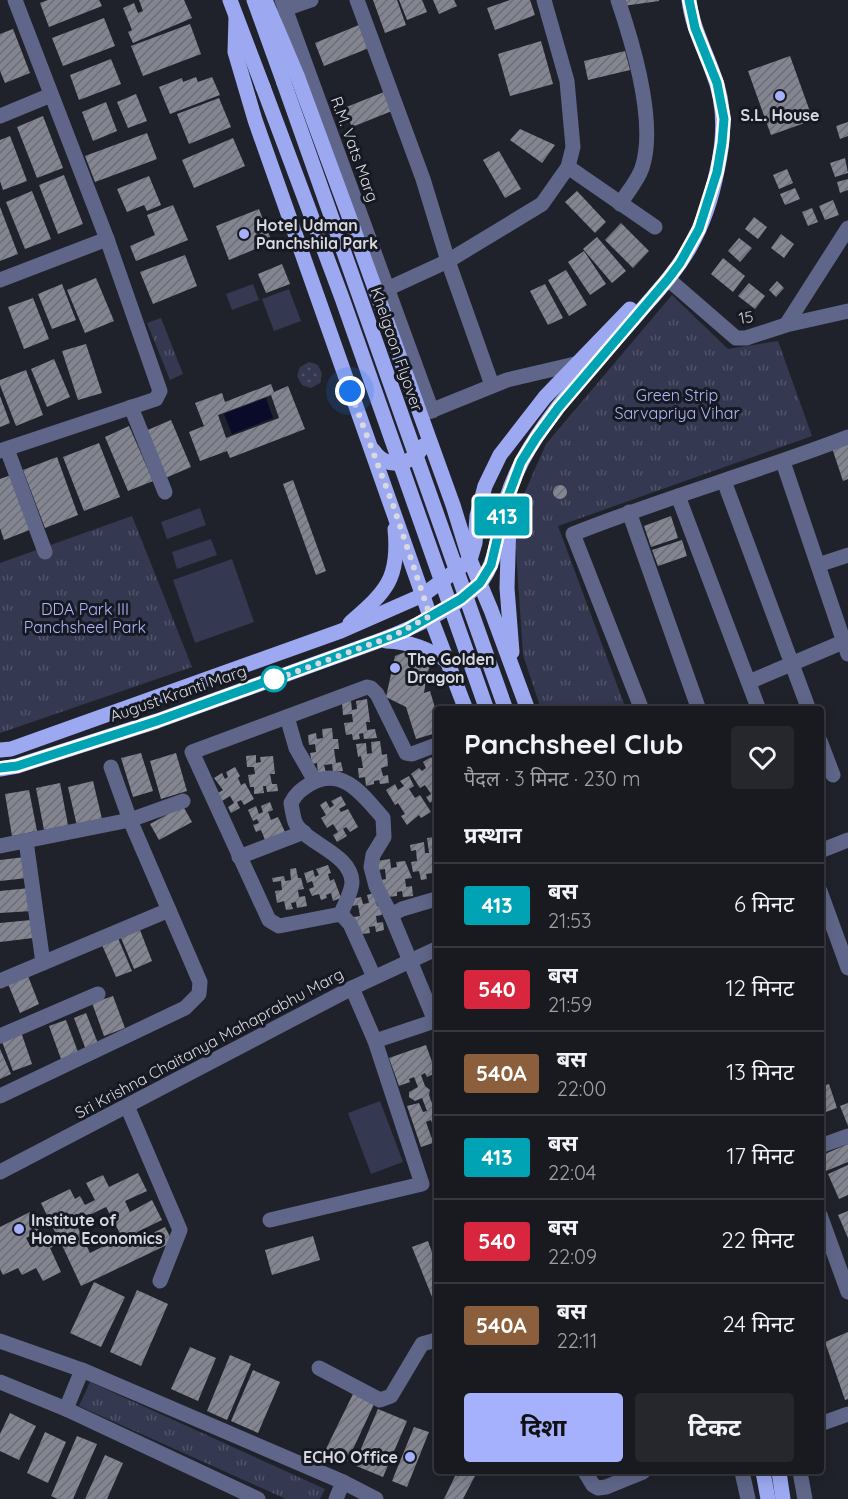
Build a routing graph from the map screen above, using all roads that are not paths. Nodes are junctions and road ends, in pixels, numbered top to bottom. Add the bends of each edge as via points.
1 (15, 0) edge
2 (230, 0) edge
3 (254, 0) edge
4 (265, 0) edge
5 (311, 0) edge
6 (357, 0) edge
7 (544, 0) edge
8 (618, 0) edge
9 (681, 0) edge
10 (689, 0) edge
11 (283, 5) edge
12 (236, 17) junction
13 (51, 95) junction
14 (0, 116) edge
15 (568, 167) junction
16 (620, 204) junction
17 (655, 227) dead end
18 (848, 228) edge
19 (107, 239) junction
20 (448, 261) junction
21 (665, 276) junction
22 (0, 280) edge
23 (387, 289) junction
24 (848, 311) edge
25 (633, 313) junction
26 (786, 325) junction
27 (575, 364) junction
28 (492, 385) junction
29 (131, 407) junction
30 (426, 417) junction
31 (848, 436) edge
32 (370, 445) junction
33 (3, 450) edge
34 (783, 462) junction
35 (515, 478) junction
36 (724, 481) junction
37 (165, 492) dead end
38 (678, 496) junction
39 (393, 505) junction
40 (629, 512) junction
41 (45, 552) dead end
42 (848, 555) edge
43 (470, 560) junction
44 (818, 565) junction
45 (480, 583) junction
46 (423, 595) junction
47 (841, 613) edge
48 (430, 616) junction
49 (341, 631) junction
50 (381, 640) junction
51 (845, 648) edge
52 (447, 661) junction
53 (792, 664) junction
54 (514, 672) junction
55 (749, 682) junction
56 (464, 706) edge
57 (486, 706) edge
58 (492, 706) edge
59 (505, 706) edge
60 (519, 706) edge
61 (525, 706) edge
62 (640, 706) edge
63 (698, 706) edge
64 (758, 706) edge
65 (808, 706) edge
66 (287, 717) junction
67 (434, 746) edge
68 (0, 750) edge
69 (824, 751) edge
70 (111, 767) dead end
71 (0, 769) edge
72 (833, 775) dead end
73 (315, 781) junction
74 (183, 801) dead end
75 (130, 819) junction
76 (304, 832) junction
77 (848, 840) edge
78 (26, 841) junction
79 (0, 846) edge
80 (824, 849) edge
81 (239, 857) junction
82 (434, 900) edge
83 (169, 910) junction
84 (342, 914) junction
85 (391, 915) junction
86 (825, 916) edge
87 (434, 950) edge
88 (409, 960) junction
89 (43, 963) junction
90 (848, 968) edge
91 (374, 977) junction
92 (0, 981) edge
93 (352, 988) junction
94 (98, 994) dead end
95 (434, 1019) edge
96 (434, 1021) edge
97 (0, 1036) edge
98 (375, 1041) junction
99 (0, 1096) edge
100 (127, 1106) junction
101 (848, 1136) edge
102 (824, 1145) edge
103 (0, 1172) edge
104 (270, 1220) dead end
105 (824, 1226) edge
106 (160, 1281) dead end
107 (848, 1292) edge
108 (0, 1341) edge
109 (434, 1341) edge
110 (319, 1368) dead end
111 (82, 1370) junction
112 (0, 1382) edge
113 (66, 1409) junction
114 (848, 1414) edge
115 (824, 1423) edge
116 (586, 1474) edge
117 (639, 1474) edge
118 (742, 1474) edge
119 (763, 1474) edge
120 (779, 1474) edge
121 (800, 1474) edge
122 (344, 1482) junction
123 (602, 1493) edge
124 (258, 1499) edge
125 (336, 1499) edge
126 (376, 1499) edge
127 (748, 1499) edge
128 (768, 1499) edge
129 (783, 1499) edge
130 (805, 1499) edge

1 - 13 street
2 - 12 main road
3 - 59 main road, Khelgaon Flyover, bridge
4 - 30 main road
5 - 11 street
6 - 20 street via 423,179
7 - 15 street via 567,81 573,147
8 - 16 street via 639,71 646,130 642,169
9 - 21 main road via 692,44 710,87 715,128 698,208
10 - 21 main road via 720,95 723,131 706,211 690,247
11 - 23 street, R.M. Vats Marg
12 - 32 main road via 235,52 255,120
12 - 57 main road, bridge via 342,298
13 - 14 street
13 - 19 street
15 - 16 street
15 - 20 street via 542,204
16 - 17 street
18 - 26 street
19 - 22 street
19 - 29 street via 160,392 156,399
20 - 23 street
20 - 28 street
21 - 25 main road
21 - 26 street, 15 via 736,338
23 - 30 street, R.M. Vats Marg
24 - 26 street, 15
25 - 27 main road
25 - 35 main road via 541,430
27 - 28 street
27 - 43 main road via 500,455 484,486
28 - 30 street
29 - 33 street
29 - 37 street
30 - 32 main road via 423,447 407,462 385,461
30 - 43 main road
31 - 34 street
32 - 39 main road
33 - 41 street
34 - 36 street
34 - 44 street
35 - 45 main road via 491,565
35 - 54 main road via 507,534
36 - 38 street
36 - 53 street
38 - 40 street
38 - 55 street
39 - 46 main road
39 - 49 main road via 397,553 393,573 376,599
40 - 62 street via 573,534
40 - 63 street
42 - 44 street
43 - 45 main road
43 - 46 main road, August Kranti Marg
44 - 47 street
45 - 48 main road, August Kranti Marg
45 - 54 main road
46 - 48 main road
46 - 49 main road, August Kranti Marg
47 - 51 street
48 - 50 main road, August Kranti Marg
48 - 52 main road
49 - 68 main road, August Kranti Marg
50 - 52 main road via 423,646
50 - 71 main road, August Kranti Marg via 157,721
51 - 53 street
52 - 56 main road
53 - 55 street
53 - 65 street
54 - 61 main road
55 - 64 street
58 - 60 main road via 507,702
66 - 67 street via 371,688 406,753
66 - 73 street via 296,748
66 - 81 street via 192,752
69 - 72 street
70 - 75 street
73 - 76 street via 296,793 291,803 295,823
73 - 85 street via 338,778 354,787 383,818 384,837 371,867
74 - 75 street
75 - 78 street
75 - 83 street
76 - 81 street
76 - 84 street via 333,852 347,870 352,883
77 - 80 street
78 - 79 street
78 - 89 street
81 - 84 street via 265,915 274,925
82 - 85 street
83 - 89 street
83 - 99 street via 200,982 195,999 185,1008
84 - 91 street
85 - 88 street
86 - 90 street
87 - 88 street, Sri Krishna Chaitanya Mahaprabhu Marg
88 - 91 street, Sri Krishna Chaitanya Mahaprabhu Marg
88 - 95 street
89 - 92 street
91 - 93 street, Sri Krishna Chaitanya Mahaprabhu Marg
93 - 98 street
93 - 100 street, Sri Krishna Chaitanya Mahaprabhu Marg
94 - 97 street
96 - 98 street
98 - 104 street via 422,1184
100 - 103 street, Sri Krishna Chaitanya Mahaprabhu Marg
100 - 106 street via 180,1230
101 - 102 street
105 - 107 street
108 - 111 street
109 - 110 street via 422,1344 391,1396 384,1400
111 - 113 street
111 - 122 street
112 - 113 street
113 - 124 street
114 - 115 street
116 - 123 street
117 - 123 street via 606,1487
118 - 127 street
119 - 128 main road
120 - 129 main road
121 - 130 street
122 - 125 street
122 - 126 street

